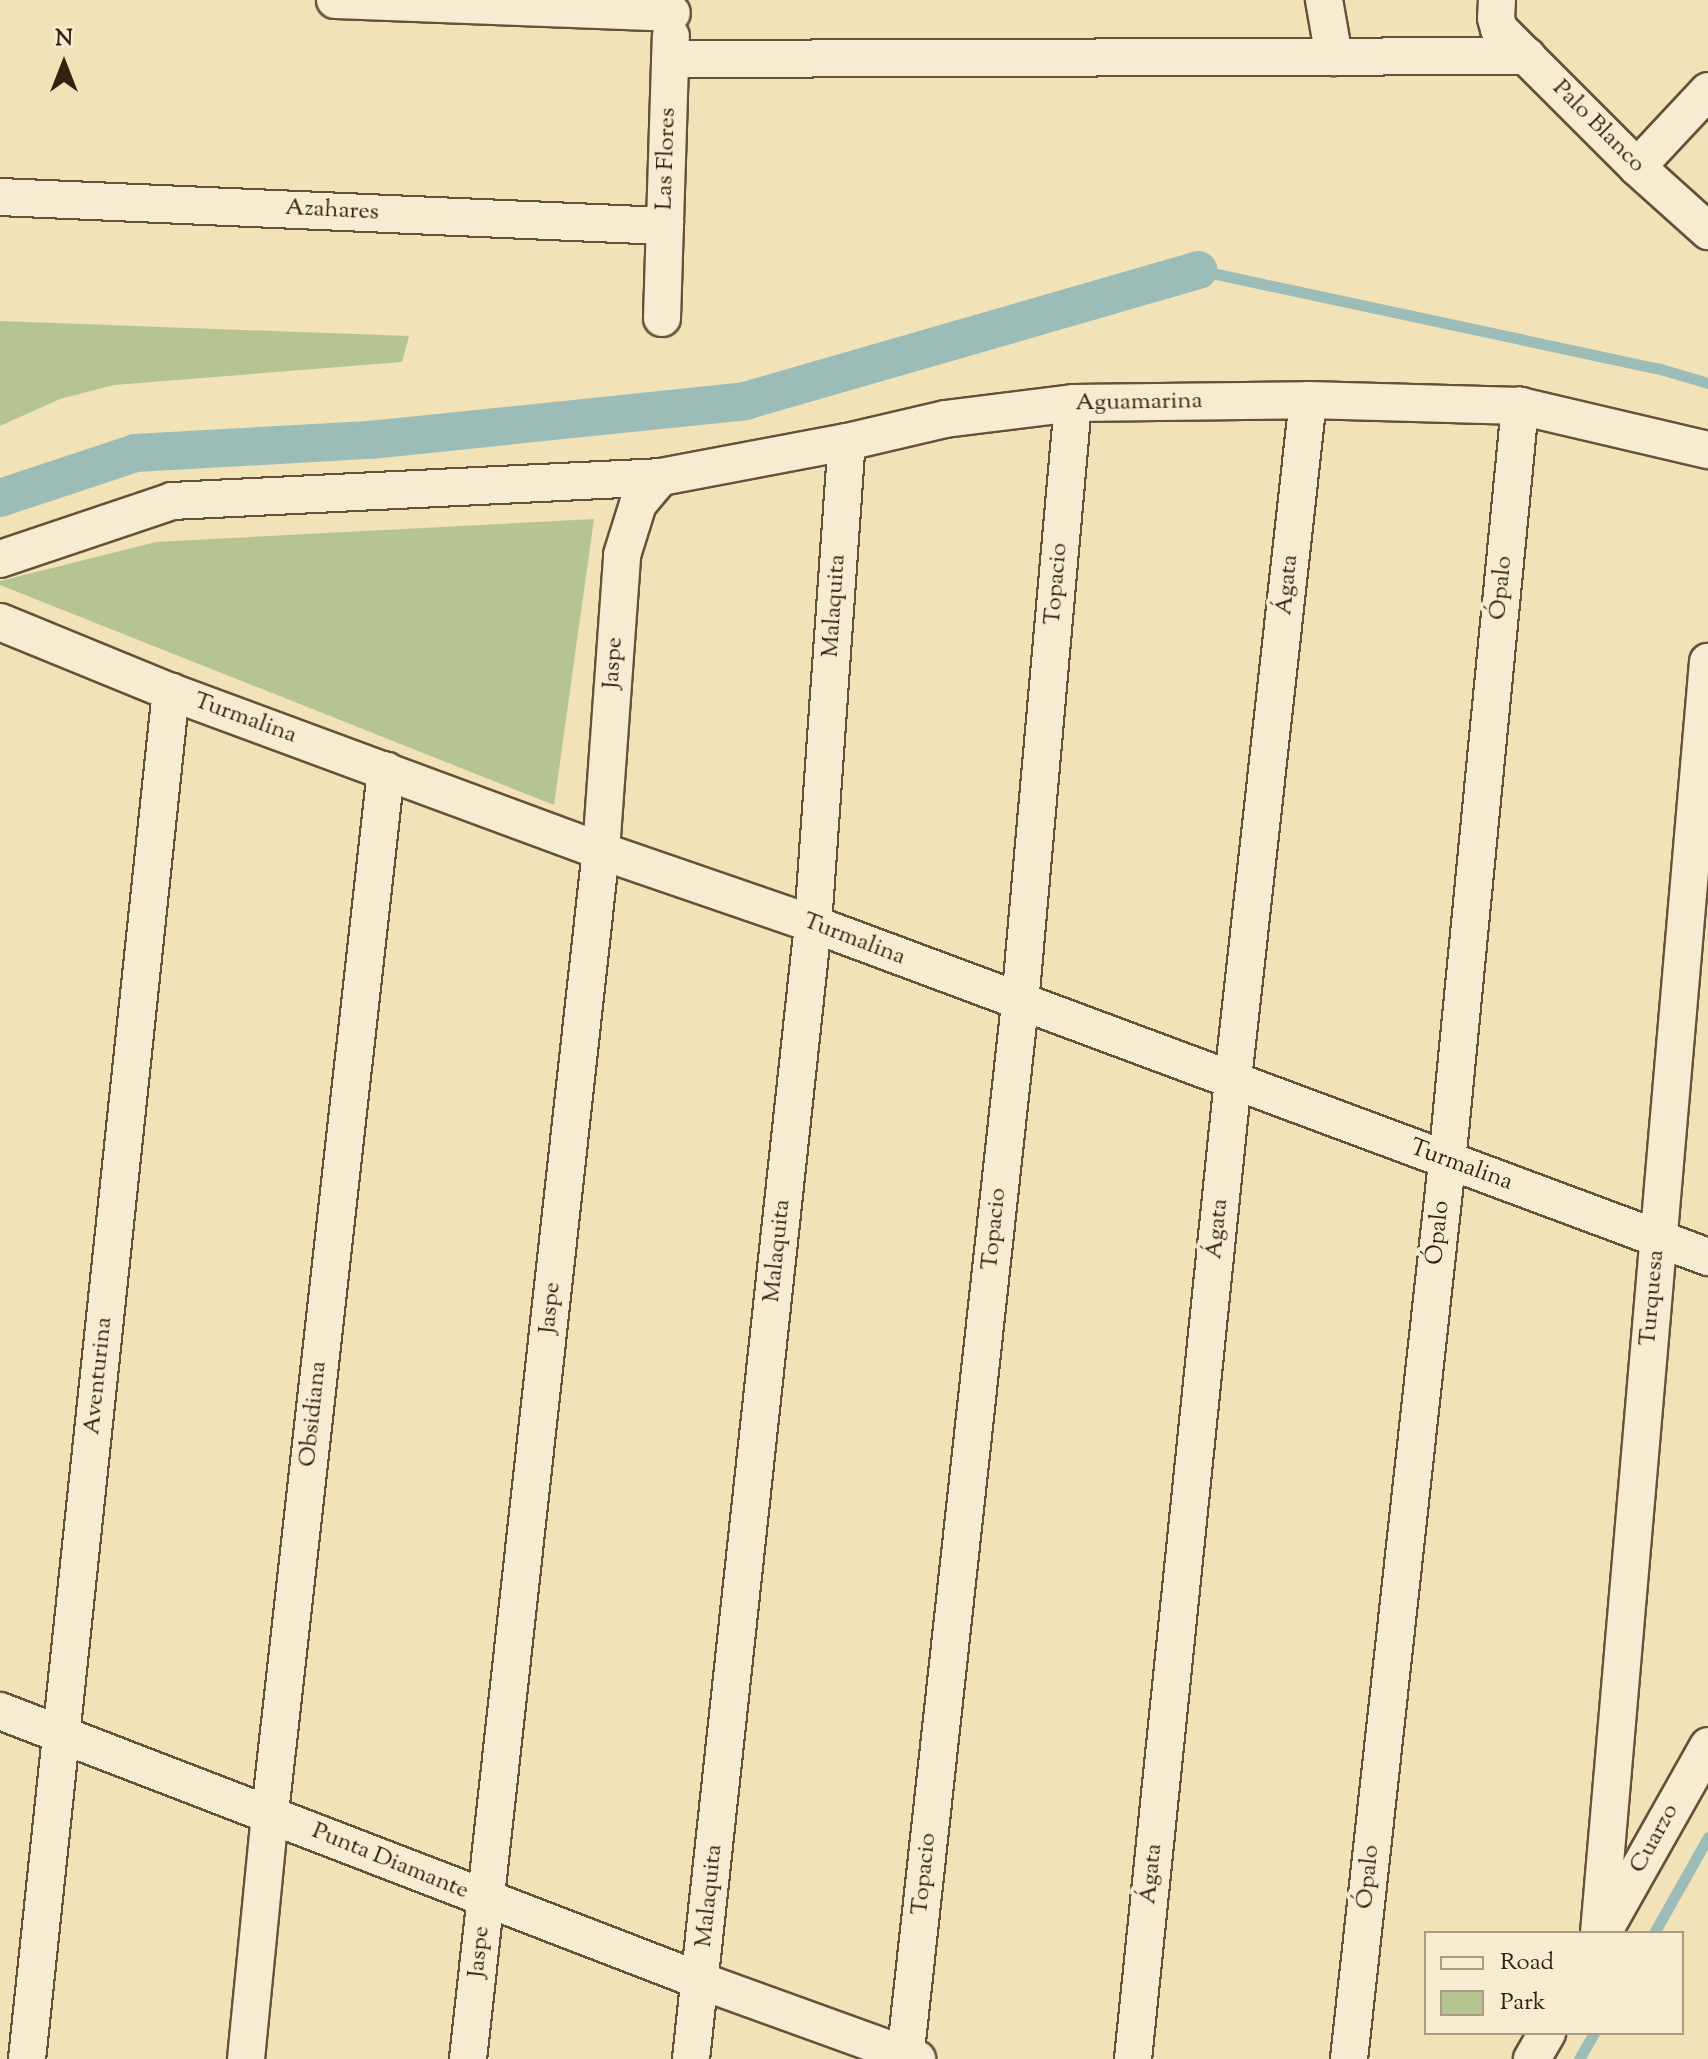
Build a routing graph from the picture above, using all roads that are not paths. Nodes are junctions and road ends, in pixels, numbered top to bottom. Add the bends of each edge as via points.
1 (335, 0) edge
2 (1324, 0) edge
3 (672, 6) edge
4 (1496, 9) edge
5 (1527, 56) junction
6 (1334, 57) junction
7 (670, 59) junction
8 (1708, 91) edge
9 (1637, 167) junction
10 (0, 197) edge
11 (665, 226) junction
12 (1708, 231) edge
13 (662, 318) dead end
14 (1308, 400) junction
15 (1073, 403) junction
16 (1520, 406) junction
17 (847, 442) junction
18 (1708, 450) edge
19 (661, 477) junction
20 (0, 559) edge
21 (0, 622) edge
22 (1708, 662) edge
23 (171, 692) junction
24 (386, 770) junction
25 (601, 851) junction
26 (813, 924) junction
27 (1020, 1003) junction
28 (1233, 1079) junction
29 (1447, 1162) junction
30 (1658, 1238) junction
31 (1708, 1257) edge
32 (0, 1711) edge
33 (62, 1735) junction
34 (1708, 1746) edge
35 (270, 1813) junction
36 (485, 1900) junction
37 (1601, 1931) edge
38 (1602, 1931) edge
39 (701, 1981) junction
40 (1546, 2035) edge
41 (909, 2057) edge
42 (27, 2059) edge
43 (246, 2059) edge
44 (468, 2059) edge
45 (691, 2059) edge
46 (1133, 2059) edge
47 (1349, 2059) edge
48 (1532, 2059) edge

1 - 3 street
2 - 6 street
3 - 7 street, Las Flores
4 - 5 street, Palo Blanco via 1499,29
5 - 6 street
5 - 9 street, Palo Blanco
6 - 7 street
7 - 11 street, Las Flores
8 - 9 street
9 - 12 street, Palo Blanco
10 - 11 street, Azahares
11 - 13 street, Las Flores
14 - 15 street, Aguamarina
14 - 16 street, Aguamarina
14 - 28 street, Ágata
15 - 17 street, Aguamarina via 945,419
15 - 27 street, Topacio
16 - 18 street, Aguamarina
16 - 29 street, Ópalo
17 - 19 street, Aguamarina
17 - 26 street, Malaquita
19 - 20 street, Aguamarina via 172,501
19 - 25 street, Jaspe via 638,504 622,555
21 - 23 street, Turmalina
22 - 30 street, Turquesa
23 - 24 street, Turmalina
23 - 33 street, Aventurina
24 - 25 street, Turmalina
24 - 35 street, Obsidiana
25 - 26 street, Turmalina
25 - 36 street, Jaspe
26 - 27 street, Turmalina
26 - 39 street, Malaquita
27 - 28 street, Turmalina
27 - 41 street, Topacio
28 - 29 street, Turmalina
28 - 46 street, Ágata
29 - 30 street, Turmalina
29 - 47 street, Ópalo
30 - 31 street, Turmalina
30 - 37 street, Turquesa
32 - 33 street, Punta Diamante
33 - 35 street, Punta Diamante
33 - 42 street, Aventurina
34 - 38 street, Cuarzo
35 - 36 street, Punta Diamante
35 - 43 street, Obsidiana
36 - 39 street, Punta Diamante
36 - 44 street, Jaspe
39 - 41 street, Punta Diamante
39 - 45 street, Malaquita
40 - 48 street

